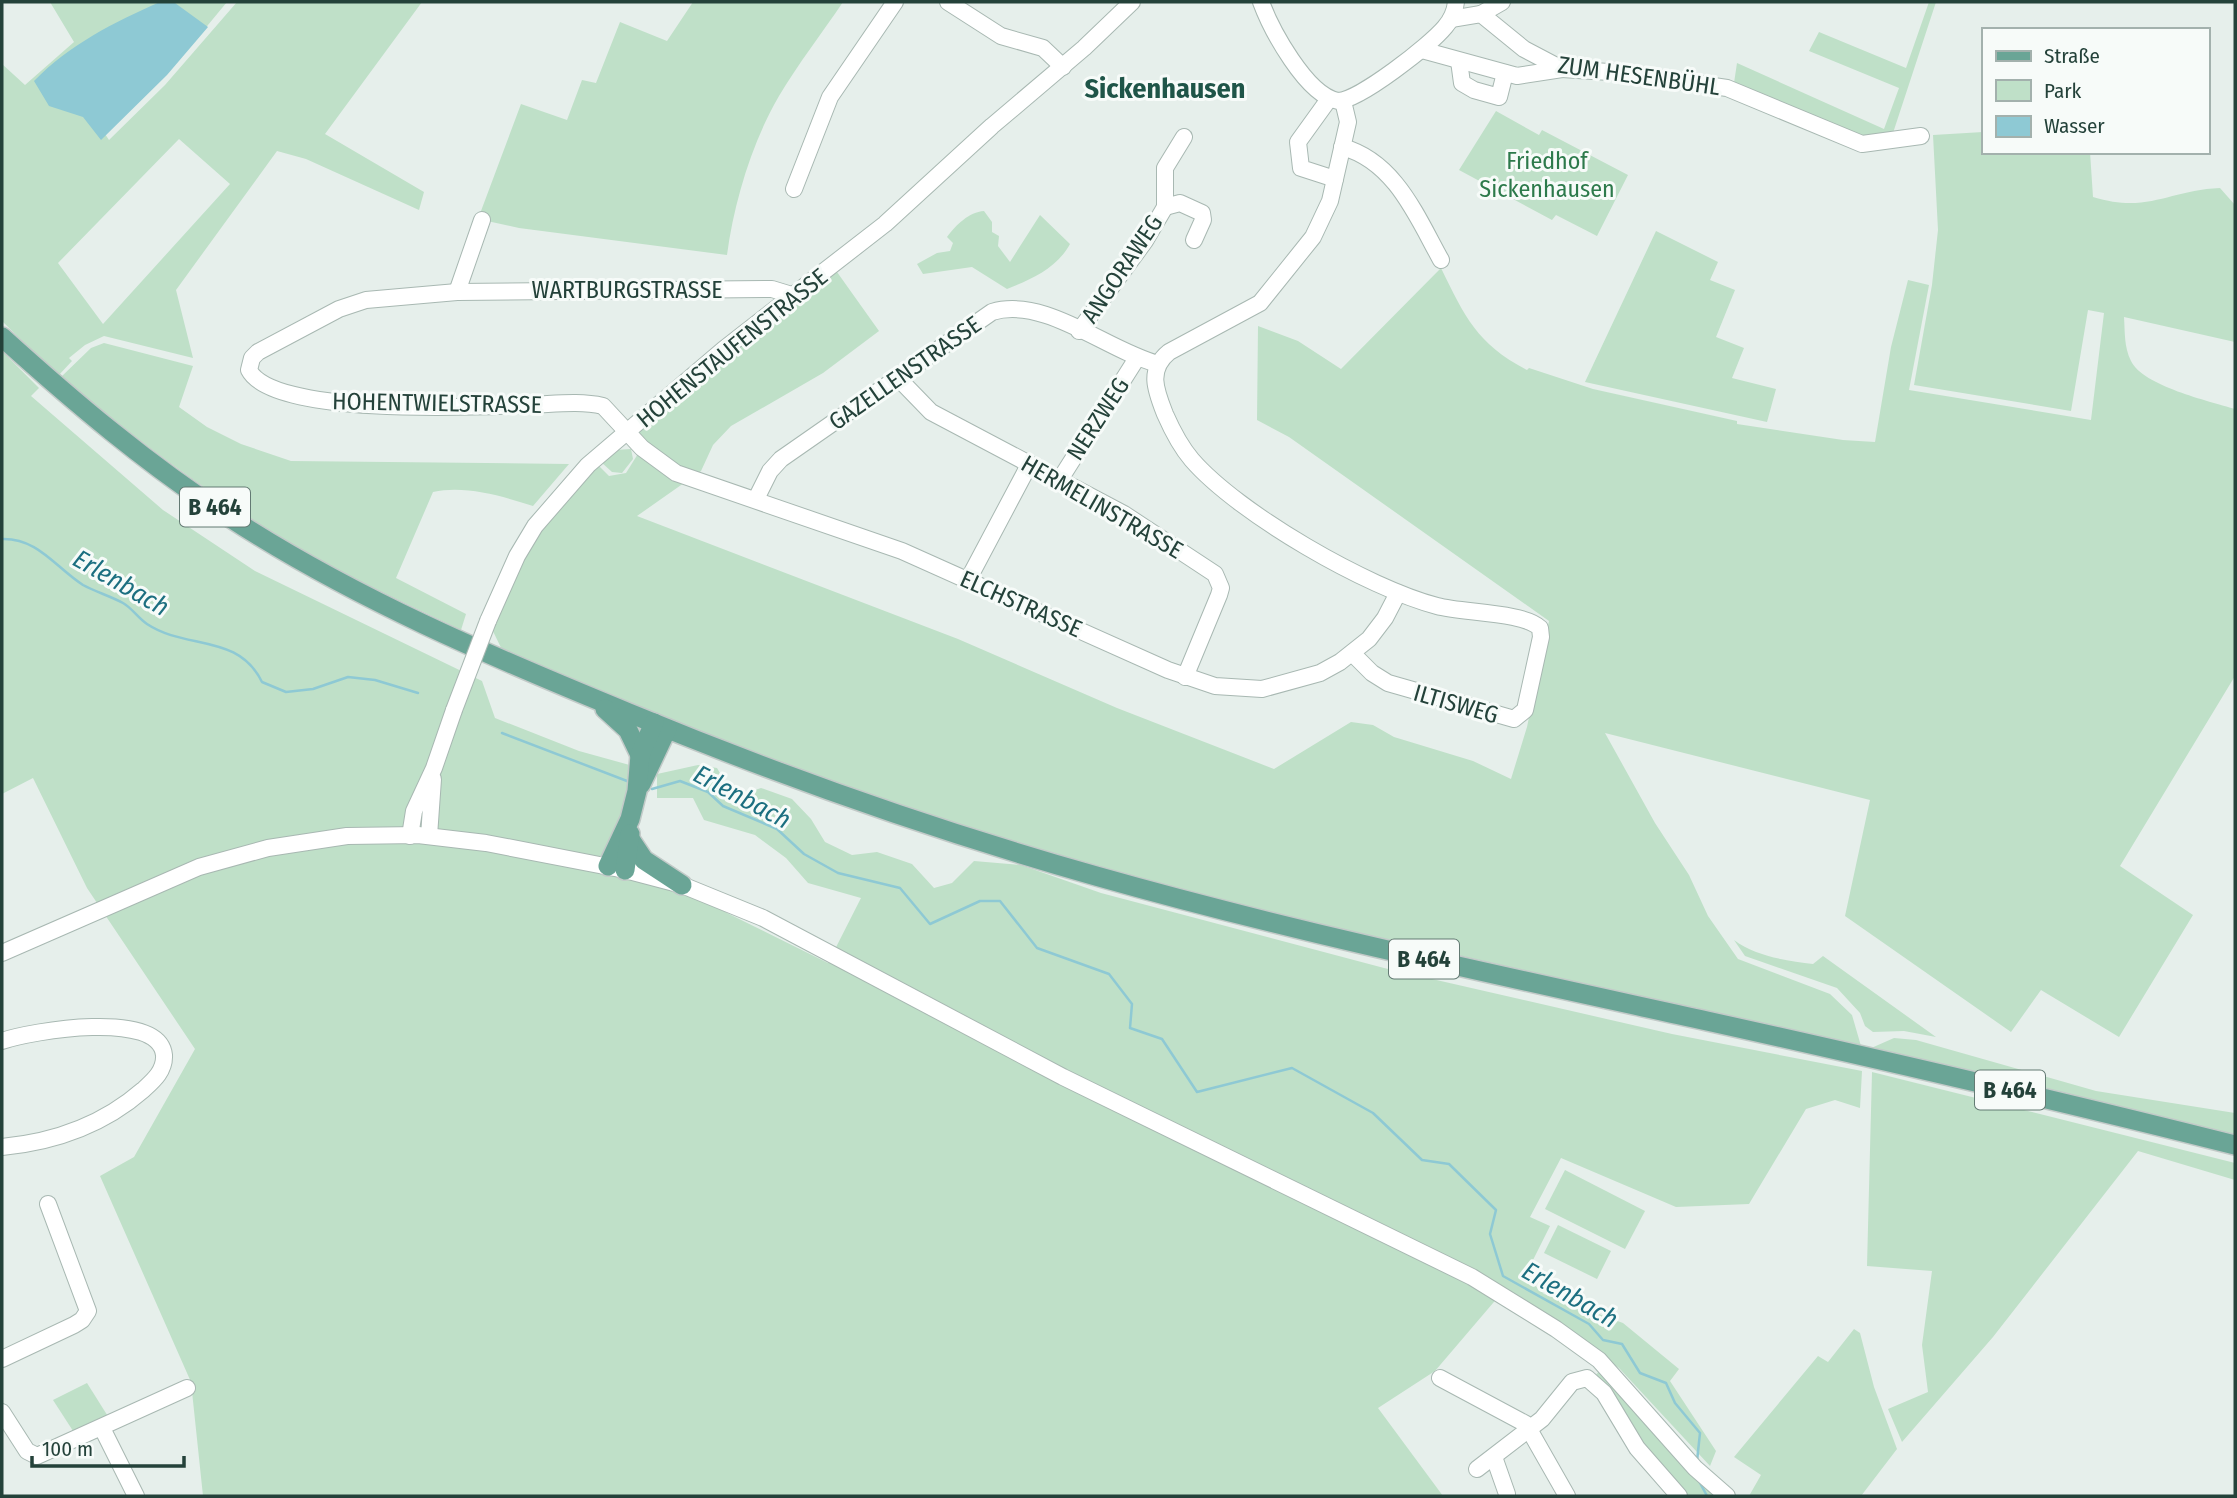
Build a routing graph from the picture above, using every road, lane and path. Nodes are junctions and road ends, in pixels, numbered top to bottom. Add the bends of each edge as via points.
1 (895, 2) edge
2 (947, 2) edge
3 (1132, 2) edge
4 (1261, 2) edge
5 (1502, 2) edge
6 (1454, 11) edge
7 (1481, 14) junction
8 (1422, 50) junction
9 (1459, 61) junction
10 (1063, 67) junction
11 (1562, 69) junction
12 (1505, 73) junction
13 (1336, 100) junction
14 (1921, 136) dead end
15 (1184, 137) dead end
16 (1342, 147) junction
17 (1335, 179) junction
18 (794, 189) dead end
19 (1164, 206) junction
20 (482, 220) dead end
21 (1194, 240) dead end
22 (1441, 260) dead end
23 (457, 292) junction
24 (795, 296) junction
25 (1079, 331) junction
26 (2, 337) edge
27 (1137, 358) junction
28 (1158, 364) junction
29 (249, 365) joint
30 (899, 379) junction
31 (626, 433) junction
32 (1029, 465) junction
33 (1059, 481) junction
34 (756, 499) junction
35 (968, 580) junction
36 (1398, 593) junction
37 (1352, 653) junction
38 (1185, 677) junction
39 (584, 695) junction
40 (661, 726) junction
41 (646, 759) junction
42 (434, 768) junction
43 (630, 819) junction
44 (410, 835) junction
45 (429, 836) junction
46 (630, 839) junction
47 (617, 868) junction
48 (682, 885) junction
49 (2, 953) edge
50 (2, 1041) edge
51 (2235, 1145) edge
52 (2, 1147) edge
53 (48, 1204) dead end
54 (2, 1359) edge
55 (1440, 1378) dead end
56 (187, 1388) dead end
57 (2, 1412) edge
58 (102, 1428) junction
59 (1530, 1430) junction
60 (1667, 1435) junction
61 (1643, 1455) junction
62 (1494, 1457) junction
63 (1477, 1469) dead end
64 (1507, 1494) dead end
65 (134, 1495) edge
66 (1567, 1496) edge
67 (1679, 1496) edge
68 (1727, 1496) edge

1 - 18 street via 830,97
2 - 10 street via 1001,36 1044,48
3 - 10 street, HOHENSTAUFENSTRASSE
4 - 13 street via 1280,45
5 - 7 street
6 - 7 street
6 - 8 street
7 - 11 street, ZUM HESENBÜHL via 1524,49
8 - 9 street
8 - 13 street
9 - 12 street
9 - 12 street via 1462,83 1499,97
10 - 24 street, HOHENSTAUFENSTRASSE via 871,236
11 - 12 street via 1525,76
11 - 14 street, ZUM HESENBÜHL via 1727,88 1862,144
13 - 16 street via 1348,122
13 - 17 street via 1298,142 1301,169
15 - 19 street, ANGORAWEG via 1165,168
16 - 17 street
16 - 22 street via 1391,176
17 - 28 street via 1321,225 1265,298 1245,314 1169,352
19 - 21 street, ANGORAWEG via 1180,203 1202,213
19 - 25 street, ANGORAWEG via 1145,242
20 - 23 street
23 - 24 street, WARTBURGSTRASSE via 772,289
23 - 29 street, WARTBURGSTRASSE via 386,297 350,305 267,347
24 - 31 street, HOHENSTAUFENSTRASSE via 724,349
25 - 27 street, GAZELLENSTRASSE
25 - 30 street, GAZELLENSTRASSE via 1037,311 1002,309 975,322
26 - 39 main road, B 464 via 114,434 249,529 375,600
27 - 28 street, GAZELLENSTRASSE
27 - 33 street, NERZWEG
28 - 36 street via 1154,382 1171,427 1205,473 1313,550
29 - 31 street, HOHENTWIELSTRASSE via 250,374 258,381 313,401 594,404 610,412
30 - 32 street, HERMELINSTRASSE via 931,412
30 - 34 street, GAZELLENSTRASSE via 781,459
31 - 34 street, ELCHSTRASSE via 667,469
31 - 42 street, HOHENSTAUFENSTRASSE, bridge via 545,511 518,555 488,621
32 - 33 street, HERMELINSTRASSE
32 - 35 street
33 - 38 street, HERMELINSTRASSE via 1124,514 1219,580 1217,604
34 - 35 street, ELCHSTRASSE via 895,548
35 - 38 street, ELCHSTRASSE
36 - 37 street, ELCHSTRASSE via 1377,629
36 - 37 street, ILTISWEG via 1446,608 1526,619 1540,628 1541,646 1522,715 1514,719 1388,684
37 - 38 street, ELCHSTRASSE via 1307,679 1262,689 1224,688
39 - 40 main road, B 464
39 - 41 main road via 628,730
40 - 41 main road
40 - 51 main road, B 464 via 882,809 1138,888 1398,953 1891,1062
41 - 43 main road
42 - 44 street, HOHENSTAUFENSTRASSE via 414,811
42 - 45 street, HOHENSTAUFENSTRASSE
43 - 46 main road
43 - 47 main road
44 - 45 street
44 - 49 street via 347,836 215,862
45 - 47 street
46 - 47 main road
46 - 48 main road via 644,860
47 - 48 street
48 - 60 street via 763,918 1055,1073 1472,1277 1589,1352
50 - 52 street via 58,1029 127,1030 153,1037 164,1057 152,1082 97,1121 50,1139
53 - 54 street via 88,1311 74,1325
55 - 59 street via 1519,1418
56 - 58 street
57 - 58 street via 32,1455 42,1455
58 - 65 street
59 - 61 street via 1572,1382 1587,1378 1604,1393
59 - 62 street
59 - 66 street
60 - 61 street
60 - 68 street
61 - 67 street
62 - 63 street
62 - 64 street

